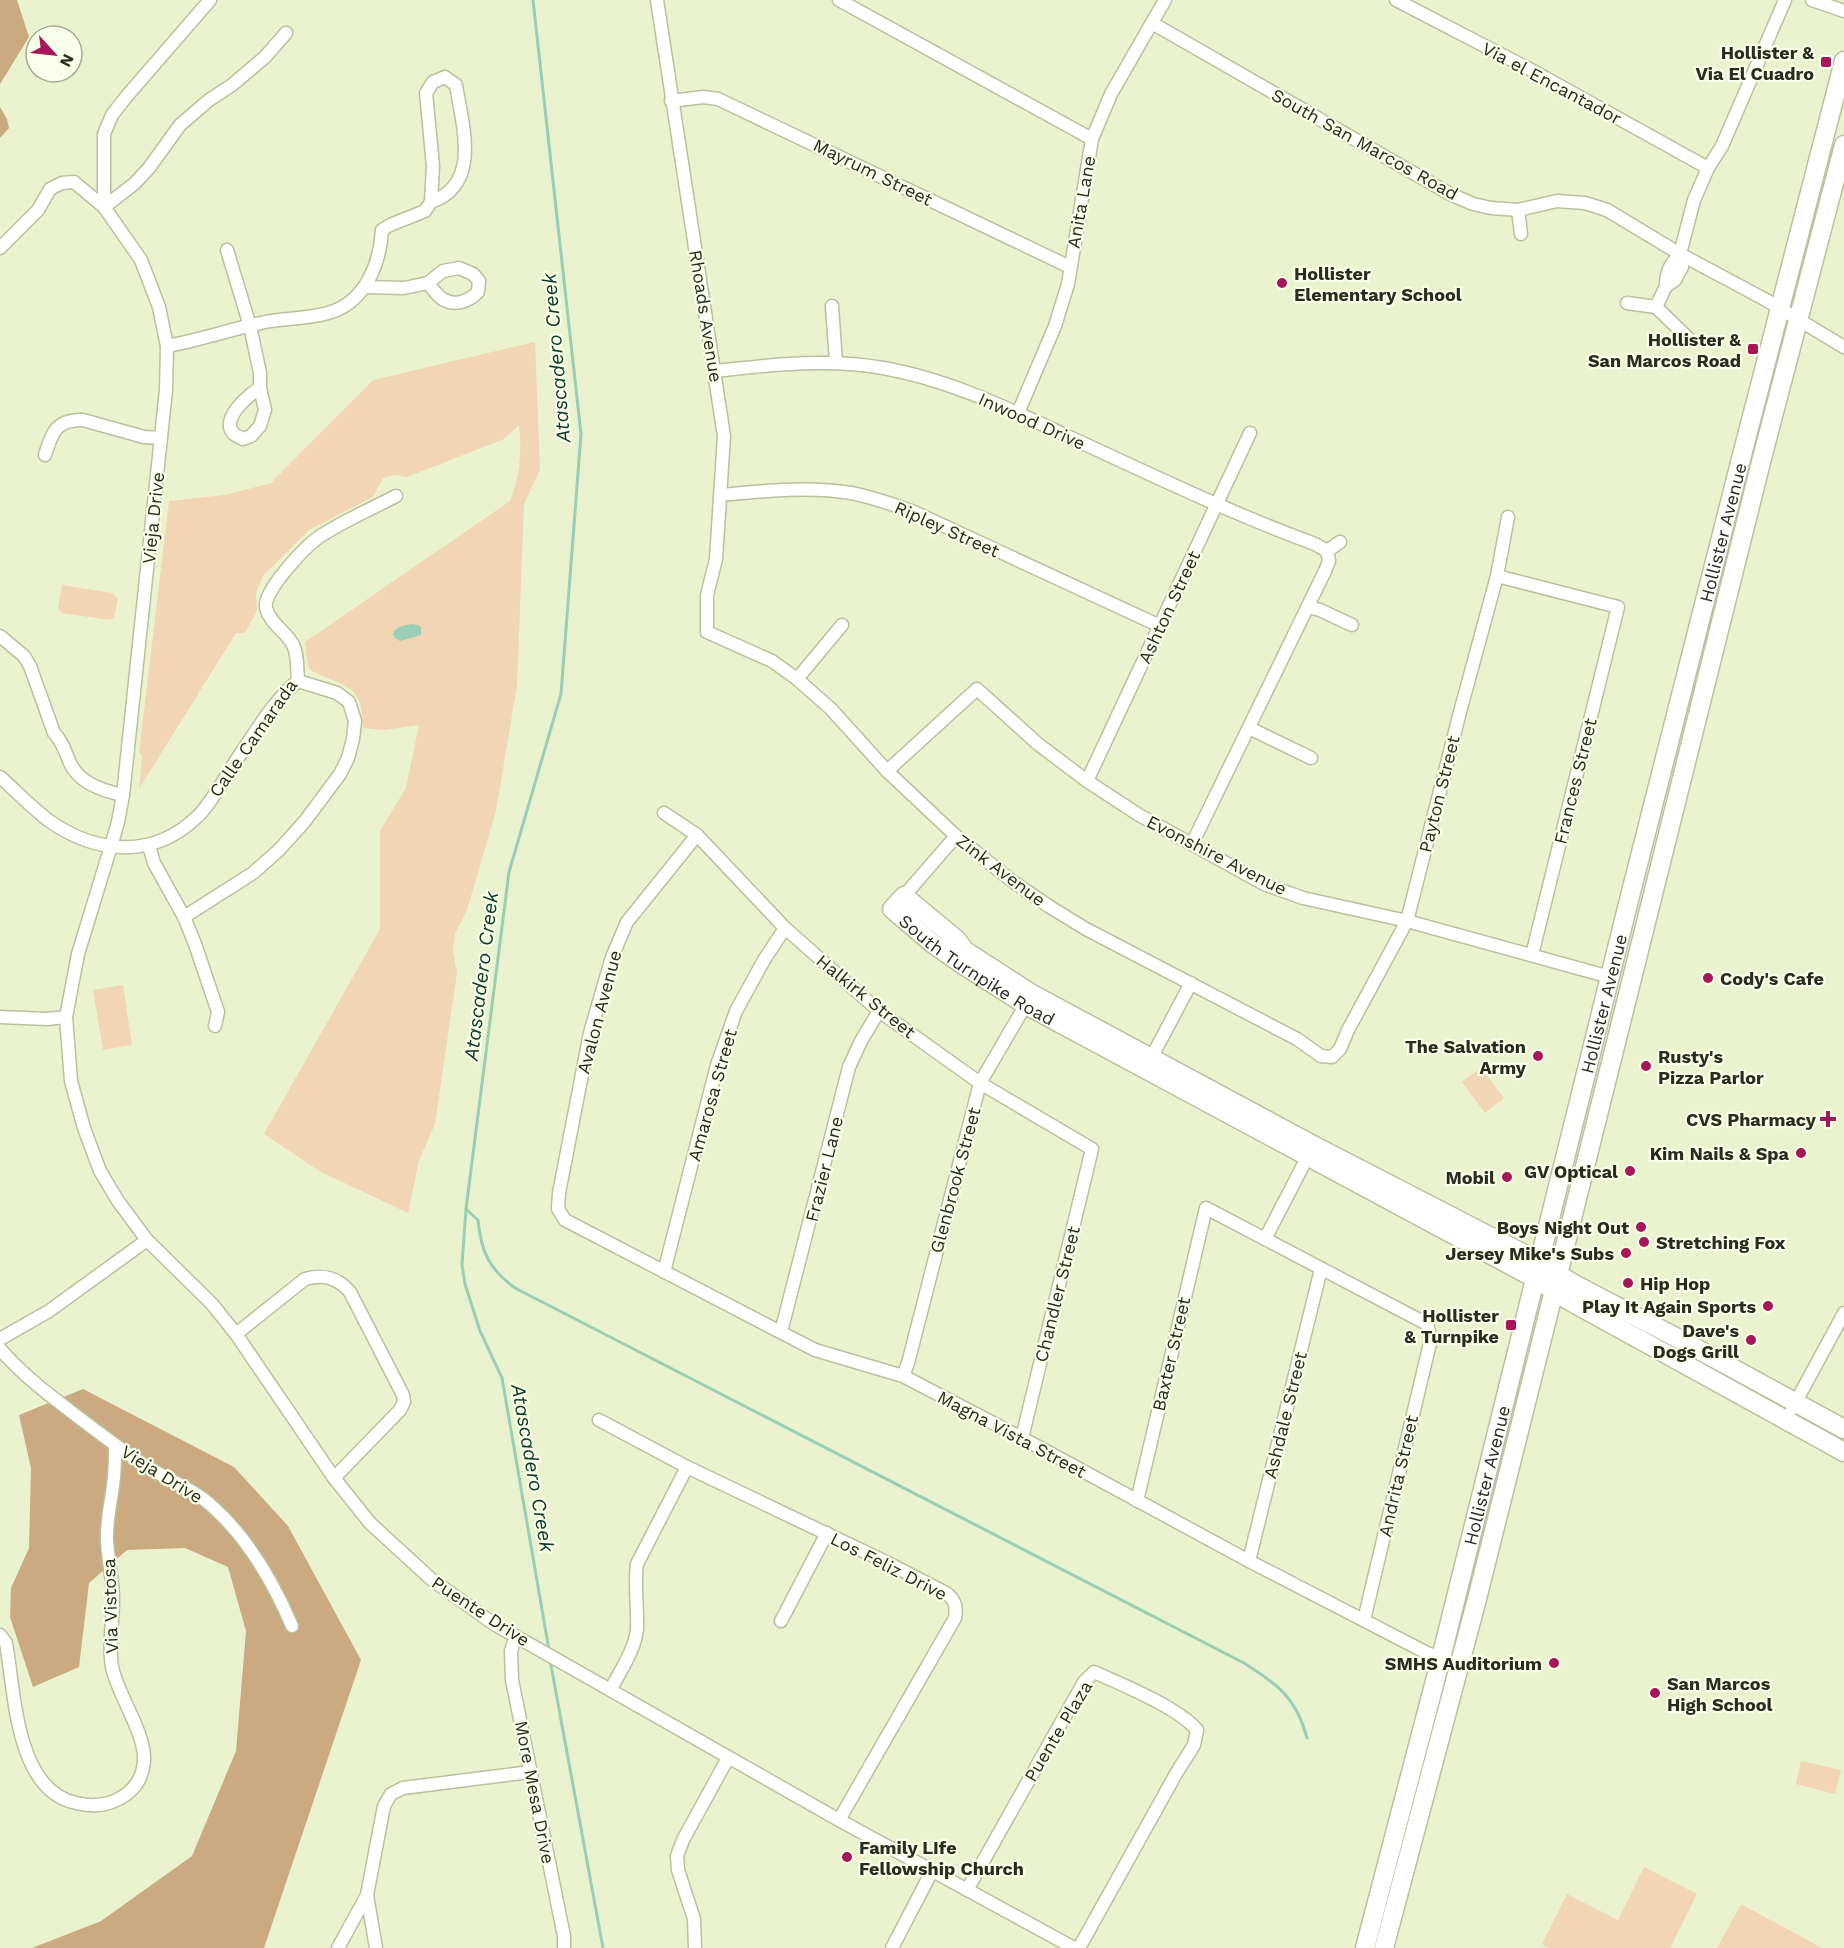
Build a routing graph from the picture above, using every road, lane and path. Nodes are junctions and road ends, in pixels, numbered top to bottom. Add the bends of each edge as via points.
1 (210, 0) edge
2 (657, 0) edge
3 (839, 0) edge
4 (1165, 0) edge
5 (1396, 0) edge
6 (1785, 0) edge
7 (1812, 0) edge
8 (1844, 11) edge
9 (1152, 22) junction
10 (286, 33) dead end
11 (1844, 61) edge
12 (671, 101) junction
13 (1092, 139) junction
14 (1844, 145) edge
15 (1708, 168) junction
16 (431, 202) junction
17 (104, 207) junction
18 (1518, 210) junction
19 (1521, 234) dead end
20 (0, 248) edge
21 (226, 250) dead end
22 (1680, 254) junction
23 (1070, 267) junction
24 (428, 283) dead end
25 (365, 287) junction
26 (1627, 303) dead end
27 (832, 306) dead end
28 (1656, 308) junction
29 (1781, 309) junction
30 (1798, 320) junction
31 (250, 326) junction
32 (1688, 338) dead end
33 (167, 346) junction
34 (1844, 348) edge
35 (836, 362) junction
36 (715, 371) junction
37 (260, 388) dead end
38 (1018, 413) junction
39 (1250, 433) dead end
40 (161, 438) junction
41 (45, 455) dead end
42 (721, 495) junction
43 (396, 496) dead end
44 (1217, 505) junction
45 (1508, 517) dead end
46 (1340, 542) dead end
47 (1328, 552) junction
48 (1497, 576) junction
49 (1308, 607) junction
50 (842, 625) dead end
51 (1352, 625) dead end
52 (1160, 626) junction
53 (706, 632) joint
54 (0, 636) edge
55 (797, 679) junction
56 (298, 681) junction
57 (1249, 728) junction
58 (1311, 758) dead end
59 (888, 771) junction
60 (0, 777) edge
61 (1087, 781) junction
62 (123, 795) junction
63 (664, 813) dead end
64 (697, 835) junction
65 (956, 836) junction
66 (1192, 844) junction
67 (111, 846) junction
68 (149, 846) junction
69 (904, 896) joint
70 (184, 917) junction
71 (1407, 921) junction
72 (785, 928) junction
73 (1532, 955) junction
74 (1610, 977) junction
75 (1191, 983) junction
76 (1029, 1000) junction
77 (879, 1011) junction
78 (0, 1017) edge
79 (66, 1017) junction
80 (215, 1026) dead end
81 (1332, 1057) joint
82 (1148, 1064) junction
83 (71, 1081) joint
84 (980, 1083) junction
85 (1092, 1149) joint
86 (1310, 1151) junction
87 (560, 1214) joint
88 (1265, 1239) junction
89 (147, 1240) junction
90 (1321, 1269) junction
91 (1538, 1271) junction
92 (664, 1272) junction
93 (1556, 1283) junction
94 (1844, 1313) edge
95 (781, 1332) junction
96 (236, 1334) junction
97 (0, 1339) edge
98 (0, 1349) edge
99 (903, 1376) junction
100 (1796, 1403) junction
101 (598, 1420) dead end
102 (1786, 1420) junction
103 (1844, 1429) edge
104 (1022, 1438) junction
105 (115, 1446) junction
106 (1844, 1452) edge
107 (687, 1467) junction
108 (334, 1478) junction
109 (1137, 1501) junction
110 (827, 1533) junction
111 (1249, 1560) junction
112 (969, 1603) dead end
113 (956, 1608) junction
114 (1364, 1620) junction
115 (781, 1621) dead end
116 (292, 1626) dead end
117 (0, 1635) edge
118 (516, 1636) junction
119 (1441, 1658) junction
120 (1460, 1662) junction
121 (611, 1689) junction
122 (728, 1758) junction
123 (530, 1772) junction
124 (839, 1820) junction
125 (932, 1871) junction
126 (967, 1890) junction
127 (367, 1894) junction
128 (338, 1948) edge
129 (376, 1948) edge
130 (564, 1948) edge
131 (695, 1948) edge
132 (892, 1948) edge
133 (1074, 1948) edge
134 (1079, 1948) edge
135 (1365, 1948) edge
136 (1384, 1948) edge

1 - 17 street via 112,115 104,134
2 - 12 street, Rhoads Avenue
3 - 13 street
4 - 9 street, Anita Lane
5 - 15 street, Via el Encantador
6 - 15 street via 1722,146
7 - 8 street
9 - 13 street, Anita Lane via 1111,94
9 - 18 street, South San Marcos Road via 1450,194 1473,204
10 - 17 street via 265,57 180,125 149,168
11 - 29 main road, Hollister Avenue
12 - 23 street, Mayrum Street via 718,99
12 - 36 street, Rhoads Avenue
13 - 23 street, Anita Lane
14 - 30 main road, Hollister Avenue
15 - 22 street via 1694,200
16 - 16 street via 433,166 426,93 433,82 445,77 456,85 465,146 464,169 459,183 443,198
16 - 25 street via 425,211 382,231 375,267
17 - 20 street, Vieja Drive via 74,182 62,183 50,189 38,210
17 - 33 street, Vieja Drive via 141,260 159,307
18 - 19 street
18 - 22 street, South San Marcos Road via 1557,201 1585,203 1607,210
21 - 31 street
22 - 28 street via 1672,261
22 - 29 street, South San Marcos Road
23 - 38 street, Anita Lane via 1055,326
24 - 25 street via 404,288
25 - 31 street via 351,302 327,314
26 - 28 street
27 - 35 street
28 - 32 street
29 - 30 street, South San Marcos Road
29 - 74 main road, Hollister Avenue
30 - 34 street, South San Marcos Road
30 - 93 main road, Hollister Avenue
31 - 33 street
31 - 37 street
33 - 40 street, Vieja Drive
35 - 36 street, Inwood Drive
35 - 38 street, Inwood Drive via 937,381
36 - 42 street, Rhoads Avenue via 724,436
38 - 44 street, Inwood Drive
39 - 44 street, Ashton Street
40 - 41 street via 75,420 62,423 54,431
40 - 62 street, Vieja Drive
42 - 52 street, Ripley Street via 825,490 888,503
42 - 53 street, Rhoads Avenue via 716,559 707,595
43 - 56 street, Calle Camarada via 318,538 274,584 266,598 270,619 295,648
44 - 47 street, Inwood Drive
44 - 52 street, Ashton Street
45 - 48 street, Payton Street
46 - 47 street
47 - 49 street via 1325,571
48 - 71 street, Payton Street
48 - 73 street, Frances Street via 1618,607
49 - 51 street
49 - 57 street
50 - 55 street
52 - 61 street, Ashton Street
53 - 55 street, Zink Avenue via 772,661
54 - 62 street via 30,666 54,733 75,772 93,786
55 - 59 street, Zink Avenue via 831,709
56 - 68 street, Calle Camarada via 287,690 200,814 186,827
56 - 70 street via 337,693 349,702 355,721 348,758 306,822 279,850 253,873
57 - 58 street
57 - 66 street
59 - 61 street, Evonshire Avenue via 976,684 1038,744
59 - 65 street, Zink Avenue
60 - 67 street via 47,819 71,834
61 - 66 street, Evonshire Avenue
62 - 67 street, Vieja Drive
63 - 64 street, Halkirk Street
64 - 72 street, Halkirk Street
64 - 87 street, Avalon Avenue via 627,922 612,957 590,1033 559,1193
65 - 69 street
65 - 75 street, Zink Avenue via 1050,907
66 - 71 street, Evonshire Avenue via 1264,884 1303,898
67 - 68 street
67 - 79 street, Vieja Drive via 78,954
68 - 70 street via 154,863
69 - 76 main road, South Turnpike Road via 892,909 933,944 963,965
70 - 80 street via 218,1012
71 - 73 street, Evonshire Avenue
71 - 81 street, Payton Street via 1340,1049
72 - 77 street, Halkirk Street
72 - 92 street, Amarosa Street via 736,1011 717,1065
73 - 74 street, Evonshire Avenue
74 - 91 main road, Hollister Avenue
75 - 81 street, Zink Avenue via 1297,1039 1321,1056
75 - 82 street
76 - 82 main road, South Turnpike Road
76 - 84 street, Glenbrook Street
77 - 84 street, Halkirk Street
77 - 95 street, Frazier Lane via 849,1067
78 - 79 street
79 - 83 street, Vieja Drive
82 - 86 main road, South Turnpike Road
83 - 89 street, Puente Drive via 100,1171
84 - 85 street, Halkirk Street
84 - 99 street, Glenbrook Street
85 - 104 street, Chandler Street
86 - 88 street
86 - 91 main road, South Turnpike Road
87 - 92 street, Magna Vista Street
88 - 90 street
88 - 109 street, Baxter Street via 1206,1208
89 - 96 street, Puente Drive via 212,1304
89 - 97 street via 49,1311
90 - 111 street, Ashdale Street
90 - 114 street, Andrita Street via 1427,1324 1431,1340
91 - 93 main road, South Turnpike Road
91 - 119 main road, Hollister Avenue
92 - 95 street, Magna Vista Street
93 - 100 main road, South Turnpike Road
93 - 102 main road, South Turnpike Road
93 - 120 main road, Hollister Avenue
94 - 100 street
95 - 99 street, Magna Vista Street via 815,1350
96 - 108 street, Puente Drive
96 - 108 street via 305,1279 331,1277 350,1292 404,1395 404,1402
98 - 105 street, Vieja Drive via 52,1398
99 - 104 street, Magna Vista Street
100 - 102 street
100 - 103 main road, South Turnpike Road
101 - 107 street, Los Feliz Drive
102 - 106 main road, South Turnpike Road
104 - 109 street, Magna Vista Street
105 - 116 street, Vieja Drive via 197,1495 234,1527 279,1595
105 - 117 street, Via Vistosa via 107,1539 113,1598 111,1655 141,1743 144,1760 135,1788 99,1805 66,1801 45,1786 31,1763 19,1727 6,1643
107 - 110 street, Los Feliz Drive
107 - 121 street via 637,1564 637,1631
108 - 118 street, Puente Drive via 370,1523 431,1579
109 - 111 street, Magna Vista Street
110 - 113 street, Los Feliz Drive via 946,1593 954,1599
110 - 115 street
111 - 114 street, Magna Vista Street
112 - 113 street
113 - 124 street, Los Feliz Drive via 955,1618
114 - 119 street, Magna Vista Street
118 - 121 street, Puente Drive
118 - 123 street, More Mesa Drive via 511,1651 512,1680
119 - 120 street, Magna Vista Street
119 - 135 main road, Hollister Avenue
120 - 136 main road, Hollister Avenue
121 - 122 street, Puente Drive
122 - 124 street, Puente Drive
122 - 131 street via 677,1856 694,1920
123 - 127 street via 403,1788 391,1794 384,1806
123 - 130 street, More Mesa Drive
124 - 125 street, Puente Drive
125 - 126 street, Puente Drive
125 - 132 street
126 - 133 street, Puente Drive
126 - 134 street, Puente Plaza via 1092,1668 1200,1728
127 - 128 street
127 - 129 street

